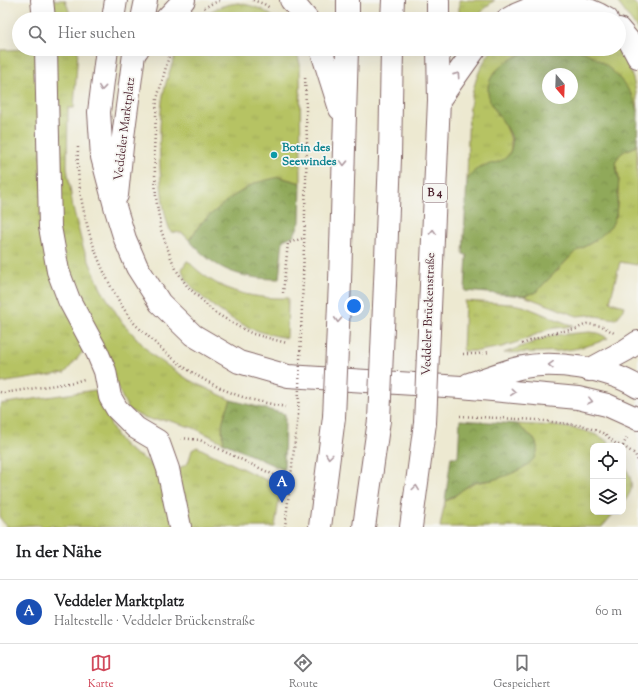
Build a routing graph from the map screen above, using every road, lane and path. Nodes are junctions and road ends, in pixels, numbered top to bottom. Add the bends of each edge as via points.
1 (42, 0) edge
2 (116, 0) edge
3 (146, 0) edge
4 (222, 0) edge
5 (252, 0) edge
6 (348, 0) edge
7 (393, 0) edge
8 (192, 5) edge
9 (283, 6) edge
10 (43, 12) edge
11 (113, 12) edge
12 (143, 12) edge
13 (179, 12) edge
14 (294, 12) edge
15 (348, 12) edge
16 (392, 12) edge
17 (522, 12) edge
18 (592, 12) edge
19 (626, 37) edge
20 (46, 56) edge
21 (106, 56) edge
22 (135, 56) edge
23 (169, 56) edge
24 (323, 56) edge
25 (347, 56) edge
26 (392, 56) edge
27 (438, 56) edge
28 (470, 56) edge
29 (638, 57) edge
30 (305, 72) dead end
31 (438, 100) junction
32 (345, 124) junction
33 (116, 210) junction
34 (304, 238) junction
35 (283, 293) dead end
36 (587, 324) dead end
37 (287, 342) dead end
38 (638, 342) edge
39 (520, 345) dead end
40 (491, 352) dead end
41 (463, 354) dead end
42 (590, 370) junction
43 (105, 371) junction
44 (461, 387) junction
45 (638, 387) edge
46 (0, 392) edge
47 (460, 416) dead end
48 (638, 419) edge
49 (158, 441) junction
50 (615, 443) edge
51 (626, 448) edge
52 (638, 460) edge
53 (291, 483) junction
54 (180, 527) edge
55 (285, 527) edge
56 (320, 527) edge
57 (364, 527) edge
58 (411, 527) edge

1 - 10 main road
2 - 11 main road
3 - 12 main road
4 - 8 path via 211,4
5 - 9 path
6 - 15 main road
7 - 16 main road
8 - 13 main road
9 - 14 main road
17 - 18 main road via 556,4 575,6
19 - 29 main road
20 - 43 main road via 50,227 58,271 69,300
21 -> 33 main road, Veddeler Marktplatz via 99,112 102,157
22 - 33 main road, Veddeler Marktplatz via 123,137
23 - 37 path via 157,99 154,150 156,198 161,230 177,271 187,286 214,312 258,336
24 - 32 main road
25 - 32 main road
26 - 57 main road, bridge via 379,420
27 - 31 main road, B 4
31 -> 28 main road
30 - 34 path via 307,144
58 -> 31 main road, Veddeler Brückenstraße / B 4, bridge via 425,423
32 -> 56 main road, bridge via 334,417
33 - 44 main road, Veddeler Marktplatz via 125,239 138,267 160,303 193,336 239,362 288,376
34 - 35 path via 288,243
34 - 53 path, bridge via 298,415
36 - 39 path via 576,329 551,333
38 - 42 main road
40 - 41 path
42 -> 44 main road, Veddeler Marktplatz via 548,364 520,368
42 - 45 main road, Veddeler Marktplatz via 607,373
43 - 46 path via 75,382
43 - 49 main road via 110,397 117,409 136,428
44 -> 48 main road, Veddeler Marktplatz via 578,398 608,405
47 - 50 path via 537,420 584,426 605,434
49 - 53 path via 181,438 200,440
49 - 54 main road via 168,469
51 - 52 path via 635,454
53 - 55 path

